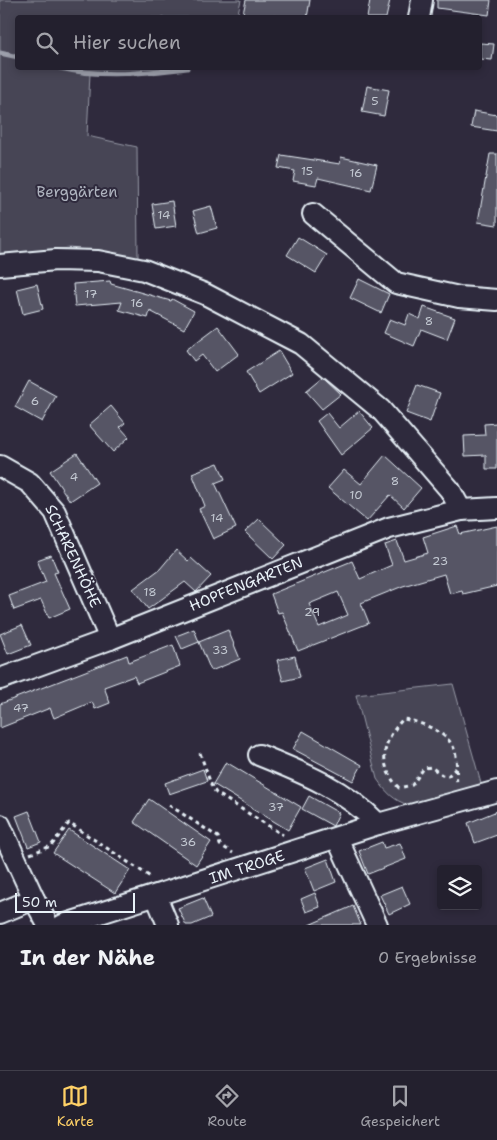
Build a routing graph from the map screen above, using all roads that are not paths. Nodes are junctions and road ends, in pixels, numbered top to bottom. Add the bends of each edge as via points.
1 (422, 0) edge
2 (420, 15) edge
3 (313, 214) dead end
4 (0, 265) edge
5 (497, 300) edge
6 (0, 466) edge
7 (497, 508) edge
8 (462, 510) junction
9 (110, 639) junction
10 (0, 679) edge
11 (259, 755) dead end
12 (497, 792) edge
13 (0, 824) edge
14 (378, 824) junction
15 (337, 838) junction
16 (164, 894) junction
17 (34, 900) junction
18 (0, 913) edge
19 (48, 925) edge
20 (63, 925) edge
21 (168, 925) edge
22 (377, 925) edge

1 - 2 street
3 - 5 street via 396,283 459,297
4 - 8 street via 56,260 98,261 144,270 205,294 301,344 381,410 450,490
6 - 9 street, SCHARENHÖHE via 30,483 55,512
7 - 8 street, HOPFENGARTEN
8 - 9 street, HOPFENGARTEN via 390,528
9 - 10 street, HOPFENGARTEN
11 - 14 street via 350,798
12 - 14 street, IM TROGE
13 - 17 street
14 - 15 street, IM TROGE
15 - 16 street, IM TROGE
15 - 22 street
16 - 20 street, IM TROGE
16 - 21 street
17 - 18 street
17 - 19 street

